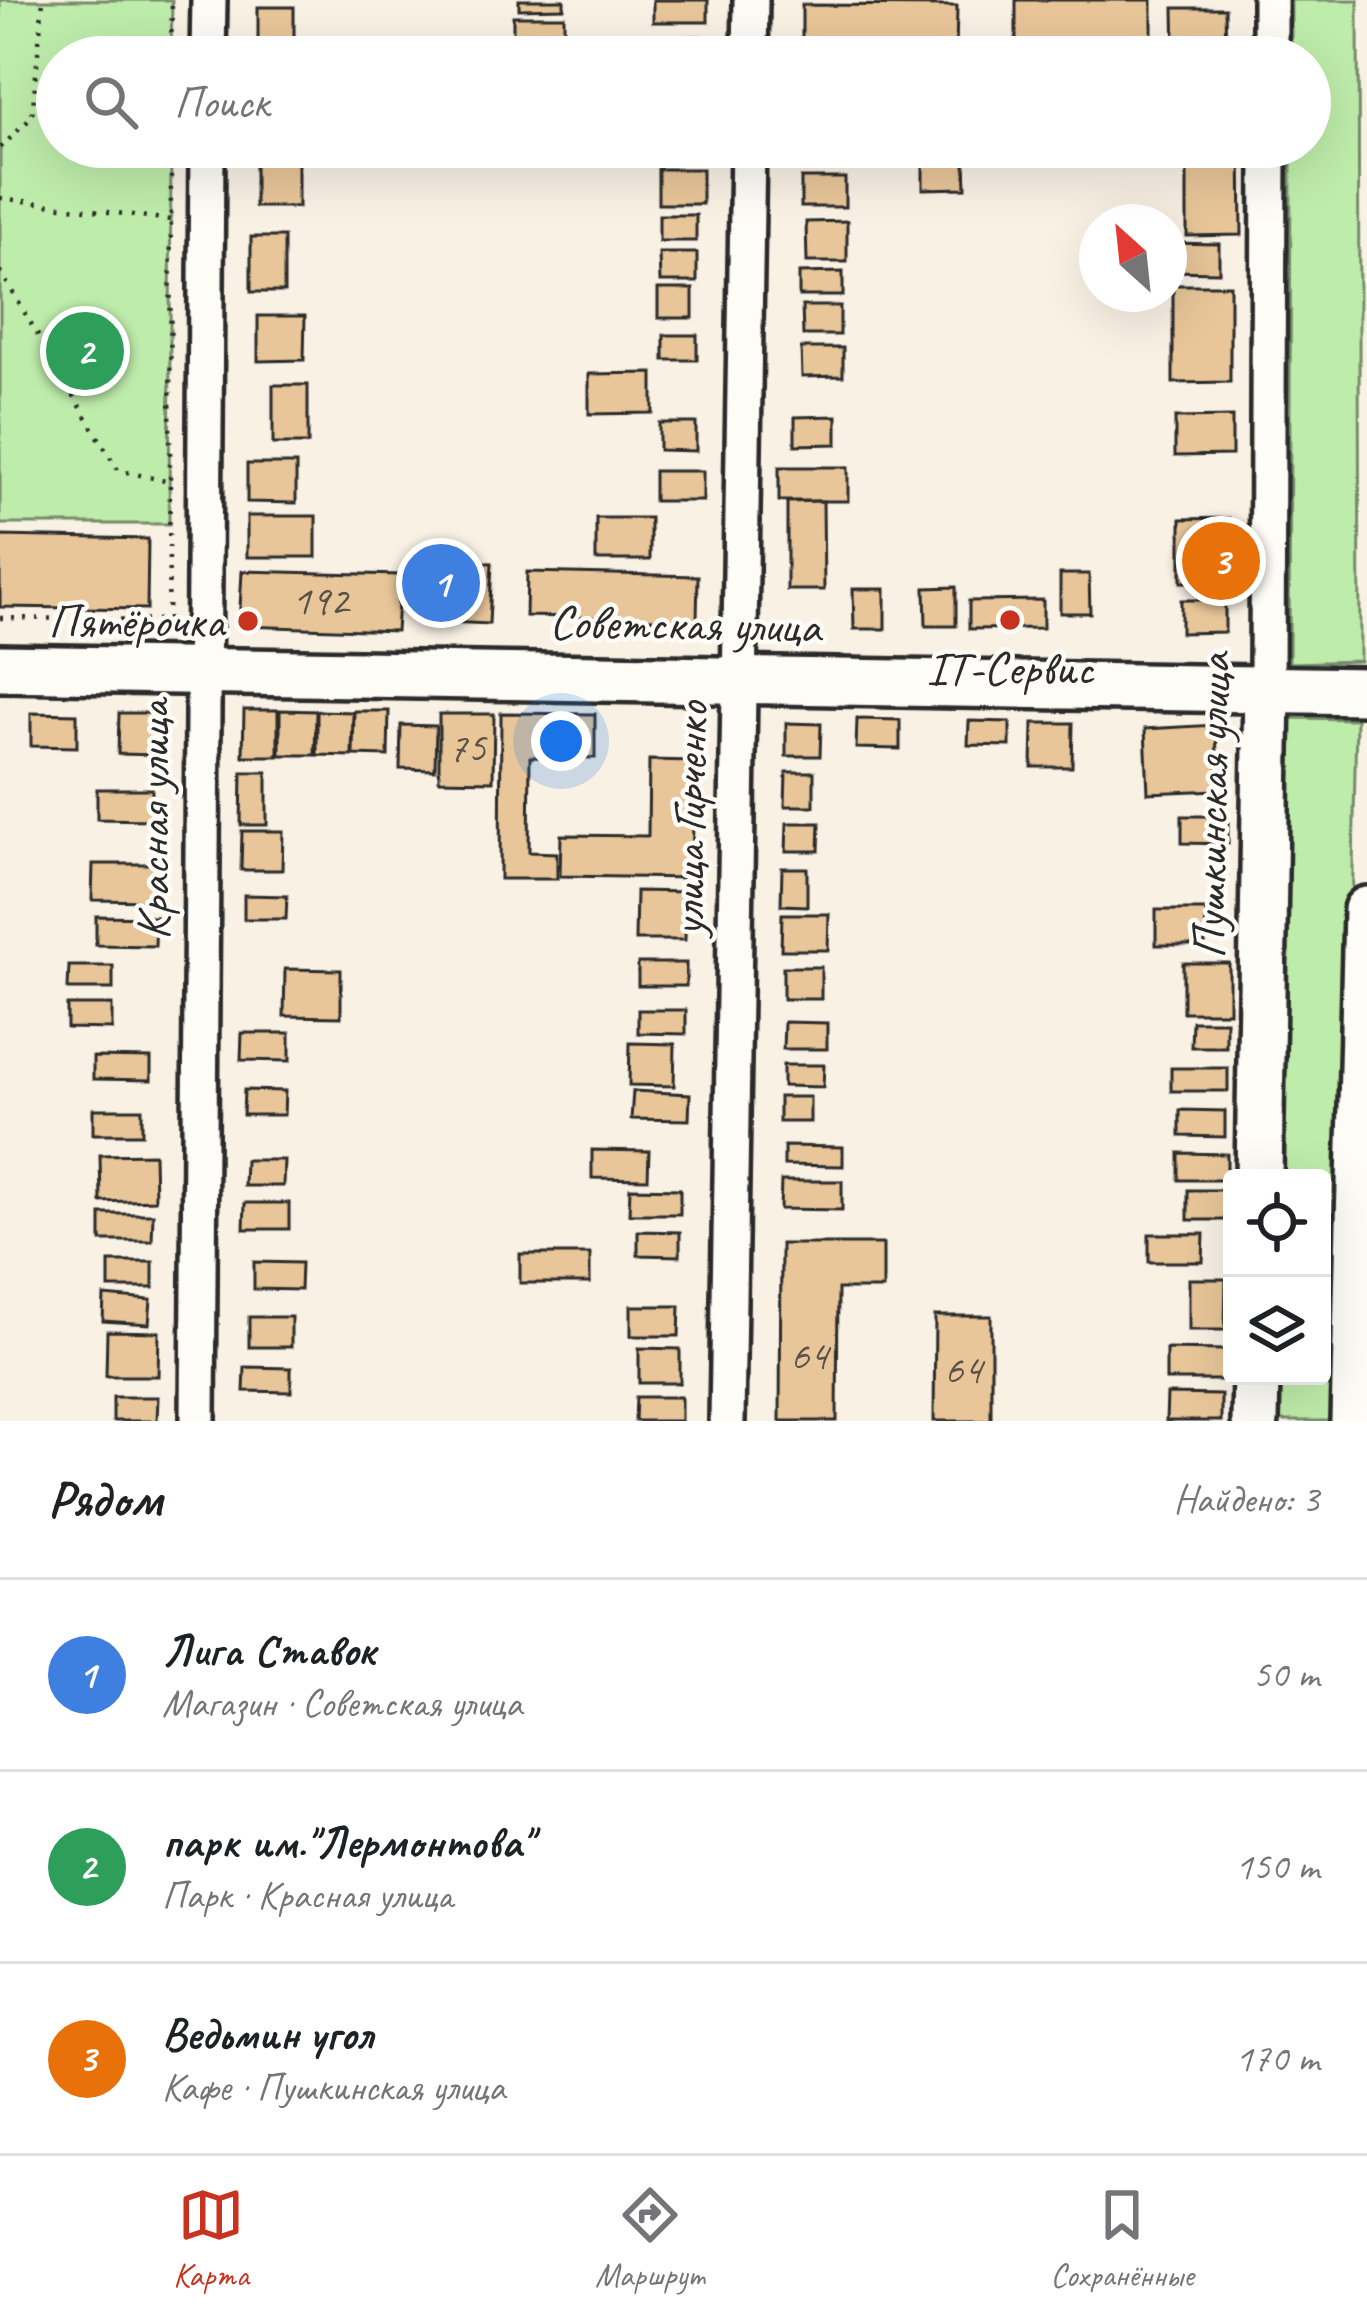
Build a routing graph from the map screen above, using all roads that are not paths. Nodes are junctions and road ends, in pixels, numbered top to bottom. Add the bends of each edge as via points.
1 (209, 0) edge
2 (751, 0) edge
3 (1270, 0) edge
4 (208, 36) edge
5 (750, 36) edge
6 (1270, 36) edge
7 (207, 168) edge
8 (748, 168) edge
9 (1269, 168) edge
10 (0, 668) edge
11 (202, 668) junction
12 (739, 680) junction
13 (1267, 688) junction
14 (1367, 691) edge
15 (1367, 910) edge
16 (1259, 1169) edge
17 (1256, 1385) edge
18 (198, 1421) edge
19 (727, 1421) edge
20 (1255, 1421) edge
21 (1354, 1421) edge

1 - 4 street
2 - 5 street
3 - 6 street
7 - 11 street, Красная улица
8 - 12 street, улица Гирченко
9 - 13 street, Пушкинская улица
10 - 11 street, Советская улица
11 - 12 street, Советская улица
11 - 18 street, Красная улица
12 - 13 street, Советская улица
12 - 19 street, улица Гирченко
13 - 14 street, Советская улица
13 - 16 street, Пушкинская улица
15 - 21 street
17 - 20 street

